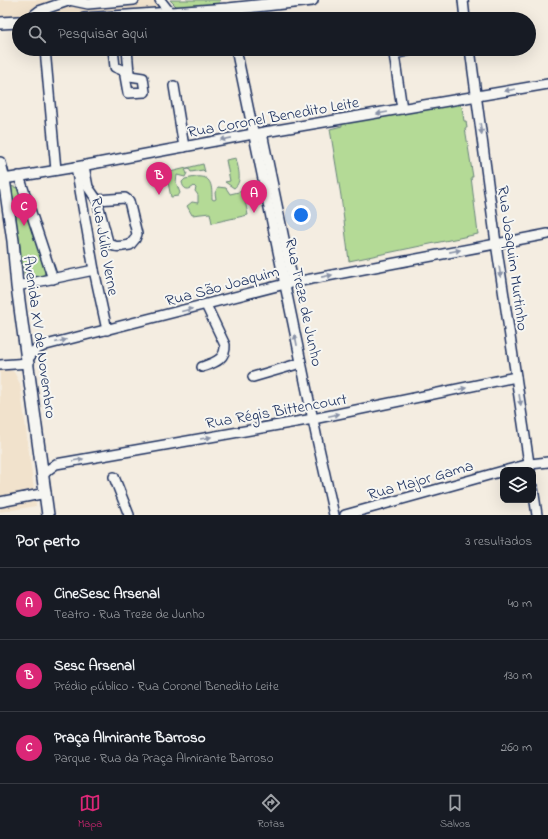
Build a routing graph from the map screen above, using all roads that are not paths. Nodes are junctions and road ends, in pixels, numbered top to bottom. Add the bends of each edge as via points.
1 (70, 0) edge
2 (134, 0) edge
3 (160, 0) edge
4 (312, 0) edge
5 (463, 0) edge
6 (228, 9) edge
7 (38, 12) edge
8 (169, 12) edge
9 (194, 12) edge
10 (464, 12) edge
11 (12, 22) edge
12 (0, 23) edge
13 (46, 56) edge
14 (114, 56) edge
15 (128, 56) edge
16 (238, 56) edge
17 (394, 56) edge
18 (471, 56) edge
19 (548, 84) edge
20 (174, 86) dead end
21 (476, 96) junction
22 (402, 109) junction
23 (258, 134) junction
24 (184, 147) junction
25 (0, 163) edge
26 (80, 166) junction
27 (56, 170) junction
28 (19, 176) junction
29 (4, 179) junction
30 (97, 200) junction
31 (548, 234) edge
32 (496, 243) junction
33 (94, 270) junction
34 (53, 279) junction
35 (289, 283) junction
36 (17, 286) junction
37 (206, 305) junction
38 (107, 330) junction
39 (28, 361) junction
40 (301, 363) junction
41 (0, 365) edge
42 (202, 367) dead end
43 (253, 377) dead end
44 (516, 377) junction
45 (313, 419) junction
46 (548, 462) edge
47 (530, 467) edge
48 (500, 472) edge
49 (43, 475) junction
50 (114, 477) dead end
51 (46, 493) junction
52 (0, 502) edge
53 (535, 503) edge
54 (48, 515) edge
55 (129, 515) edge
56 (334, 515) edge
57 (345, 515) edge
58 (537, 515) edge

1 - 2 street via 88,4
1 - 7 street
3 - 8 street
4 - 6 main road
5 - 10 street
6 - 9 main road
11 - 12 main road
13 - 27 street
14 - 15 street via 115,67 129,74
16 - 23 street, Rua Treze de Junho
17 - 22 street
18 - 21 street, Rua Joaquim Murtinho
19 -> 21 street, Rua Coronel Benedito Leite
20 - 24 street
21 - 22 street, Rua Coronel Benedito Leite
21 -> 32 street, Rua Joaquim Murtinho
22 -> 23 street, Rua Coronel Benedito Leite
23 -> 24 street, Rua Coronel Benedito Leite
23 - 35 street, Rua Treze de Junho
24 - 26 street, Rua Coronel Benedito Leite
25 - 29 main road, Avenida XV de Novembro
26 - 27 street, Rua Coronel Benedito Leite
26 - 30 street via 88,188
26 - 33 street, Rua Júlio Verne
27 - 28 street, Rua Coronel Benedito Leite
28 - 29 street, Rua Coronel Benedito Leite
28 - 34 street
29 - 36 main road, Avenida XV de Novembro
30 - 30 street via 108,242 115,247 130,245 137,234 129,201 125,198
31 - 32 street, Rua São Joaquim
35 -> 32 street, Rua São Joaquim
32 -> 44 street, Rua Joaquim Murtinho
33 - 34 street
33 - 38 street, Rua Júlio Verne
34 - 36 street
35 - 37 street, Rua São Joaquim
40 -> 35 street, Rua Treze de Junho
36 - 39 main road, Avenida XV de Novembro
38 -> 37 street, Rua São Joaquim
37 - 42 street via 225,350 217,362
39 -> 38 street, Rua São Joaquim via 35,350 46,345
39 - 41 street
39 - 49 main road, Avenida XV de Novembro
40 - 43 street
40 - 45 street, Rua Treze de Junho
45 -> 44 street, Rua Régis Bittencourt
44 -> 47 street, Rua Joaquim Murtinho
49 -> 45 street, Rua Régis Bittencourt via 56,464
45 - 56 street, Rua Treze de Junho
46 - 47 street
48 - 57 street, Rua Major Gama
49 - 51 main road, Avenida XV de Novembro
50 - 55 street
51 - 52 street
51 - 54 main road, Avenida XV de Novembro
53 - 58 street

